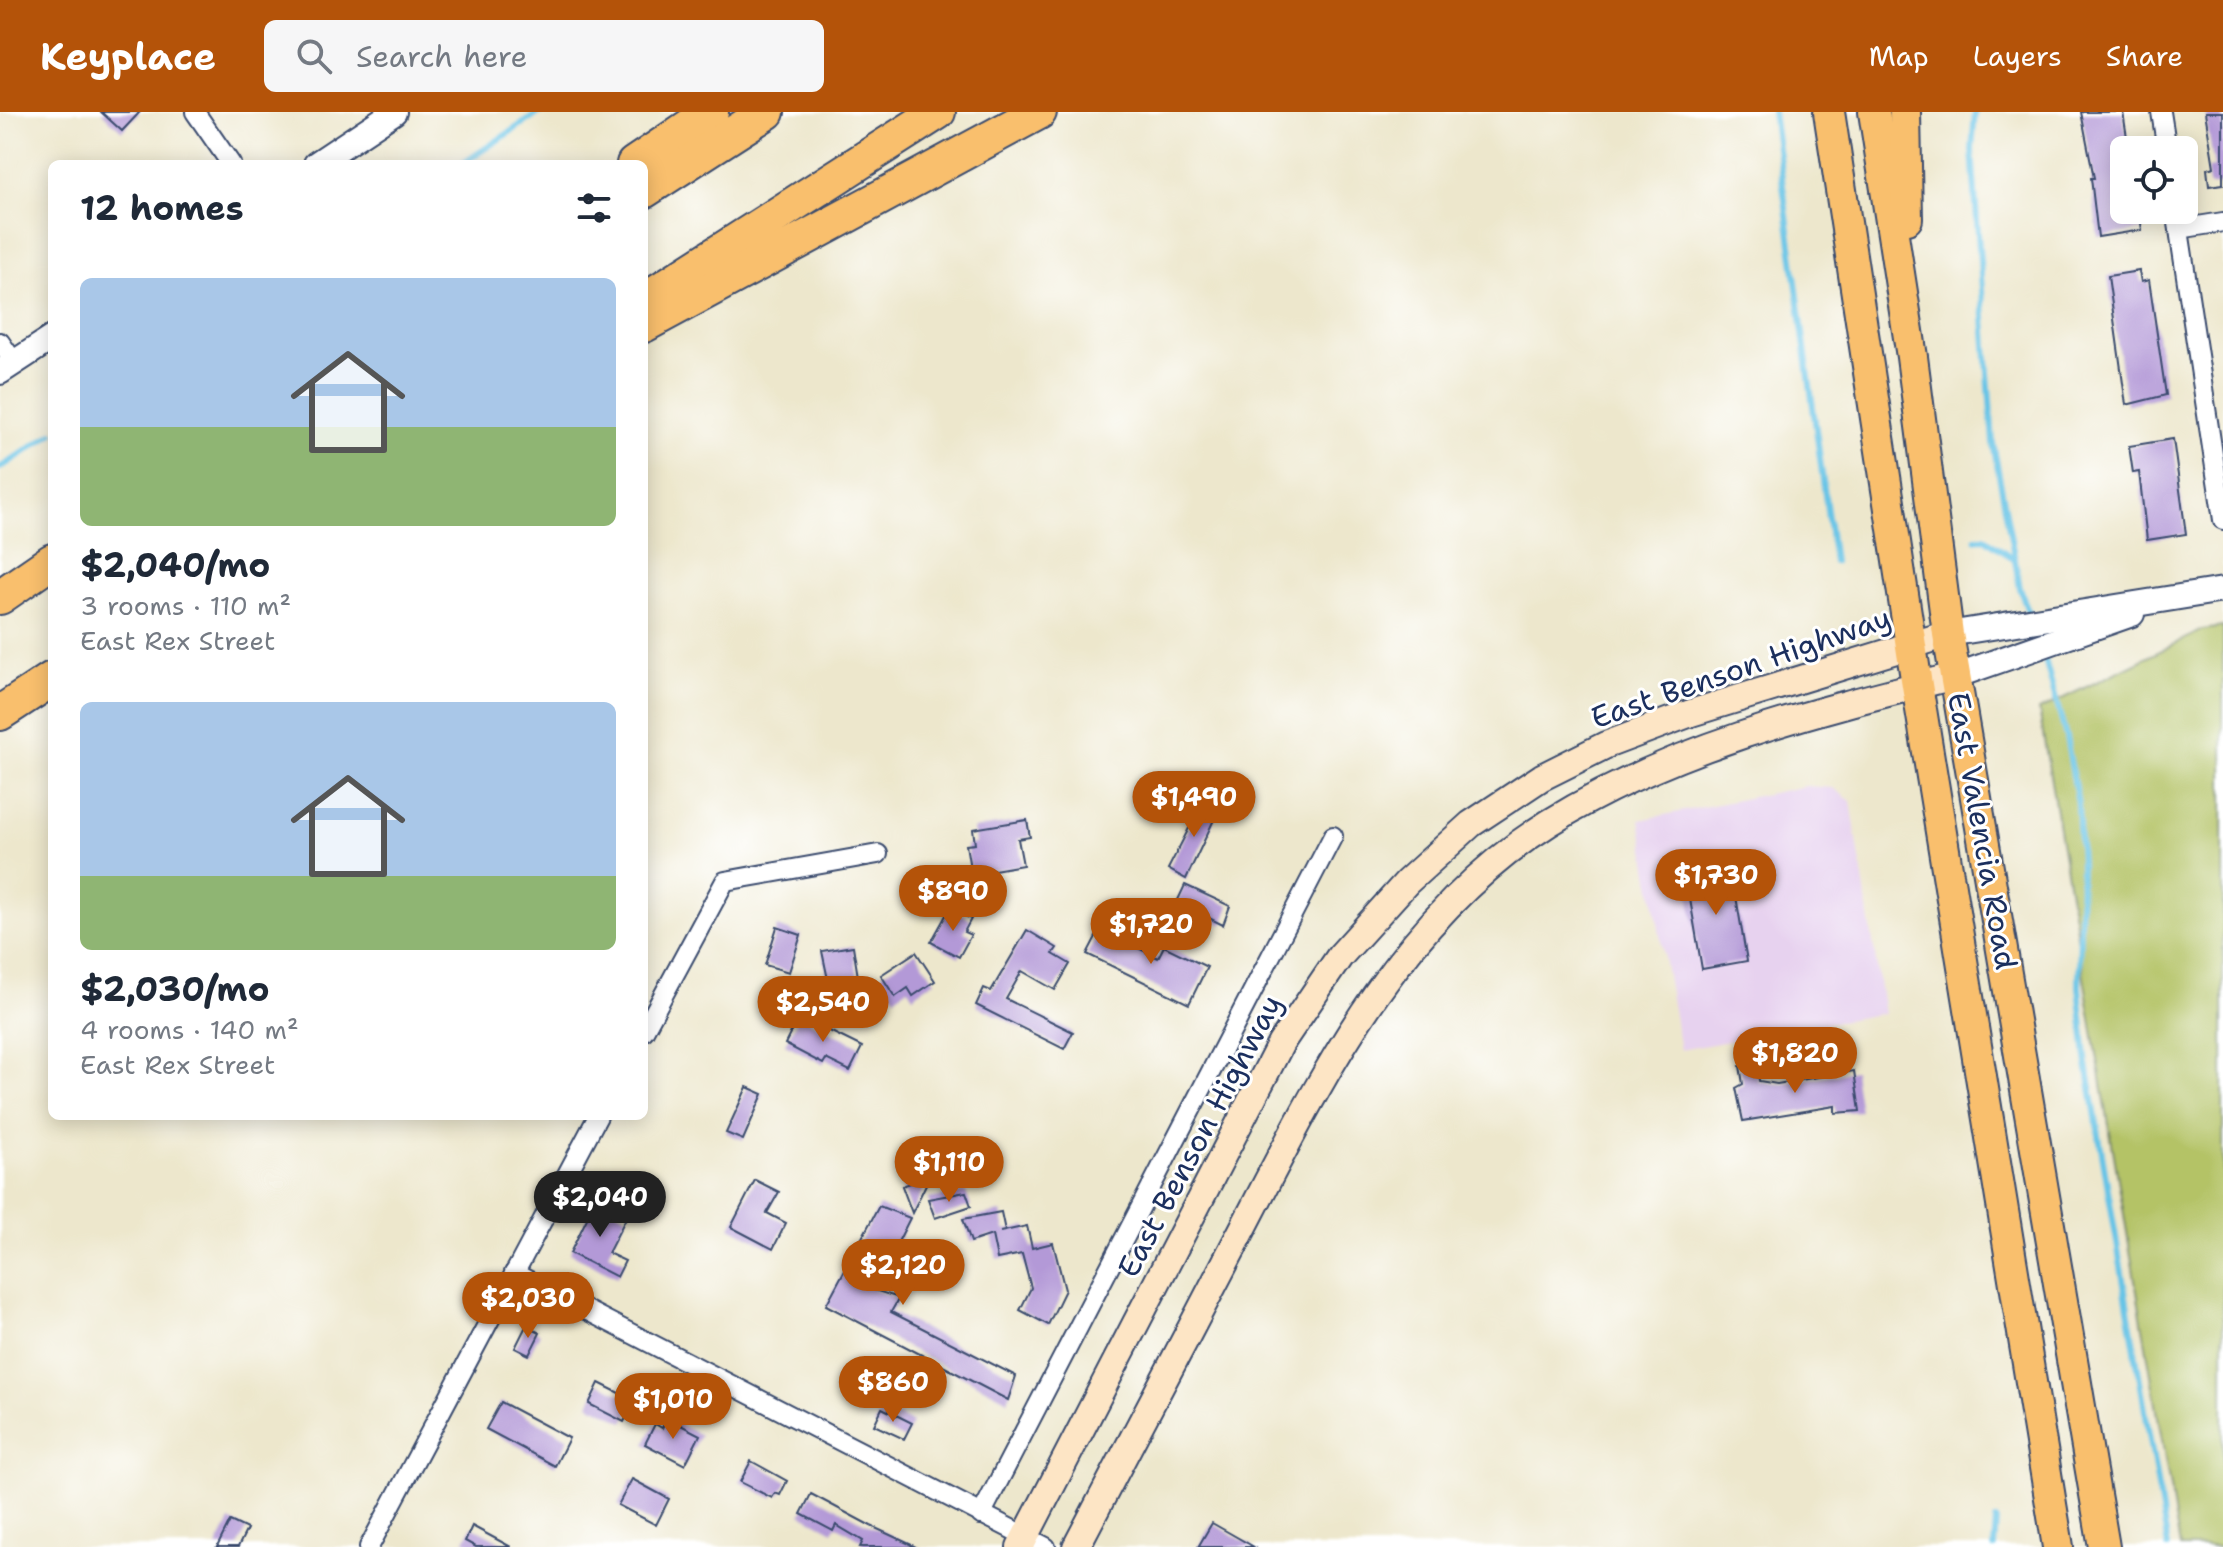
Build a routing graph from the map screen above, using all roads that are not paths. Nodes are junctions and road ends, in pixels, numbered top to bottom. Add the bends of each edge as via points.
1 (195, 112) edge
2 (394, 112) edge
3 (711, 112) edge
4 (767, 112) edge
5 (938, 112) edge
6 (1039, 112) edge
7 (1829, 112) edge
8 (1874, 112) edge
9 (1905, 112) edge
10 (2161, 112) edge
11 (2165, 136) edge
12 (228, 160) edge
13 (322, 160) edge
14 (640, 160) edge
15 (648, 188) edge
16 (2223, 222) edge
17 (2178, 224) edge
18 (2179, 229) junction
19 (648, 297) edge
20 (648, 323) edge
21 (48, 341) edge
22 (0, 342) edge
23 (1912, 357) junction
24 (7, 367) edge
25 (2216, 420) edge
26 (2223, 520) edge
27 (48, 564) edge
28 (48, 571) edge
29 (2223, 590) edge
30 (2180, 597) junction
31 (0, 600) edge
32 (1948, 634) junction
33 (1911, 644) junction
34 (1955, 676) junction
35 (48, 682) edge
36 (1917, 685) junction
37 (0, 713) edge
38 (1333, 836) dead end
39 (878, 854) dead end
40 (648, 1024) edge
41 (596, 1120) edge
42 (514, 1273) junction
43 (981, 1515) junction
44 (1030, 1544) edge
45 (369, 1547) edge
46 (1076, 1547) edge
47 (2058, 1547) edge
48 (2104, 1547) edge

1 - 12 street
2 - 13 street
3 - 14 highway
4 - 15 highway
5 - 19 highway
6 - 20 highway
7 - 33 main road, East Valencia Road
8 - 23 main road, East Valencia Road
9 - 23 main road
10 - 11 street
16 - 18 street
17 - 18 street
18 - 25 street
21 - 24 street
22 - 24 street
23 - 32 main road, East Valencia Road
25 - 26 street
27 - 31 highway
28 - 31 highway
29 - 30 street
30 - 32 street
30 - 34 street
32 - 33 main road, East Benson Highway
32 - 34 main road, East Valencia Road
33 - 36 main road, East Valencia Road
33 - 44 main road, East Benson Highway via 1606,745 1542,777 1471,824 1407,882 1340,956 1281,1043
34 - 36 main road, East Benson Highway
34 - 48 main road, East Valencia Road
35 - 37 highway
36 - 46 main road, East Benson Highway via 1714,743 1633,777 1548,824 1459,893 1391,970 1323,1076
36 - 47 main road, East Valencia Road
38 - 43 street, East Benson Highway
39 - 40 street via 725,881
41 - 42 street
42 - 43 street
42 - 45 street
43 - 44 street

